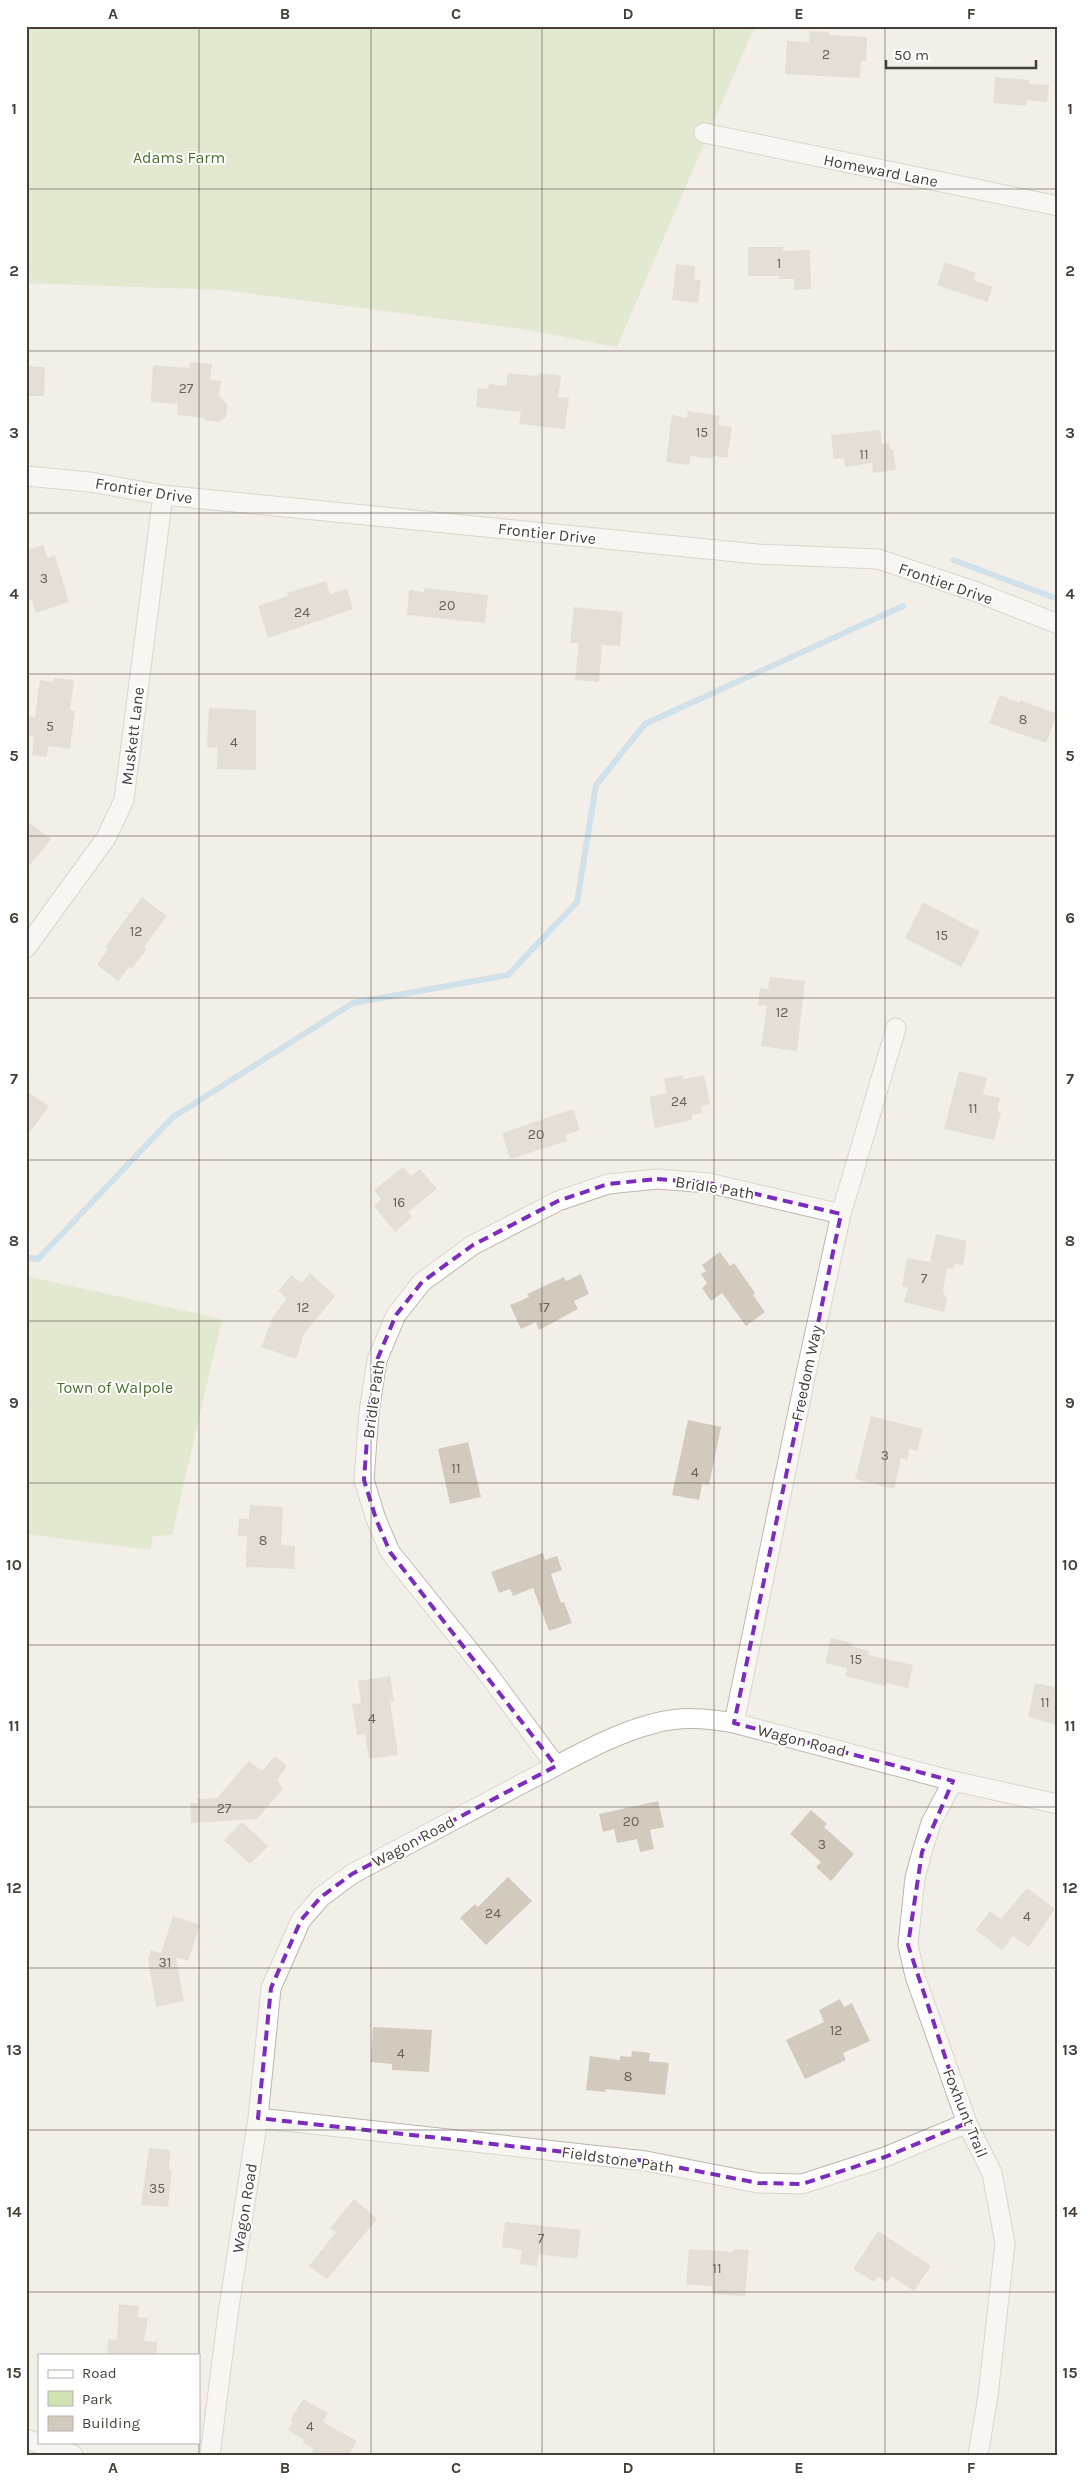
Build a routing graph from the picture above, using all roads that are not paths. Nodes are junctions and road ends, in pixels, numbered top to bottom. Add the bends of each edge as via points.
1 (704, 133) dead end
2 (1058, 206) edge
3 (26, 476) edge
4 (163, 495) junction
5 (1058, 624) edge
6 (26, 948) edge
7 (896, 1028) dead end
8 (842, 1214) junction
9 (734, 1723) junction
10 (556, 1766) junction
11 (952, 1781) junction
12 (1058, 1804) edge
13 (258, 2118) junction
14 (967, 2123) junction
15 (26, 2439) edge
16 (38, 2443) edge
17 (41, 2444) edge
18 (73, 2455) edge
19 (210, 2455) edge
20 (978, 2455) edge

1 - 2 street, Homeward Lane
3 - 4 street, Frontier Drive via 90,482
4 - 5 street, Frontier Drive via 757,554 878,559 974,591
4 - 6 street, Muskett Lane via 124,800 106,838
7 - 8 street, Freedom Way
8 - 9 street, Freedom Way
8 - 10 street, Bridle Path via 709,1183 658,1179 608,1184 558,1201 473,1245 422,1282 396,1315 377,1360 369,1412 364,1480 376,1519 390,1552 485,1670
9 - 10 street, Wagon Road via 702,1717 651,1724
9 - 11 street, Wagon Road
10 - 13 street, Wagon Road via 352,1874 322,1897 301,1920 271,1988
11 - 12 street, Wagon Road
11 - 14 street, Foxhunt Trail via 931,1823 915,1878 908,1945 915,1976
13 - 14 street, Fieldstone Path via 646,2161 758,2183 802,2184 886,2157
13 - 19 street, Wagon Road
14 - 20 street, Foxhunt Trail via 992,2173 1005,2243
15 - 16 street
17 - 18 street

